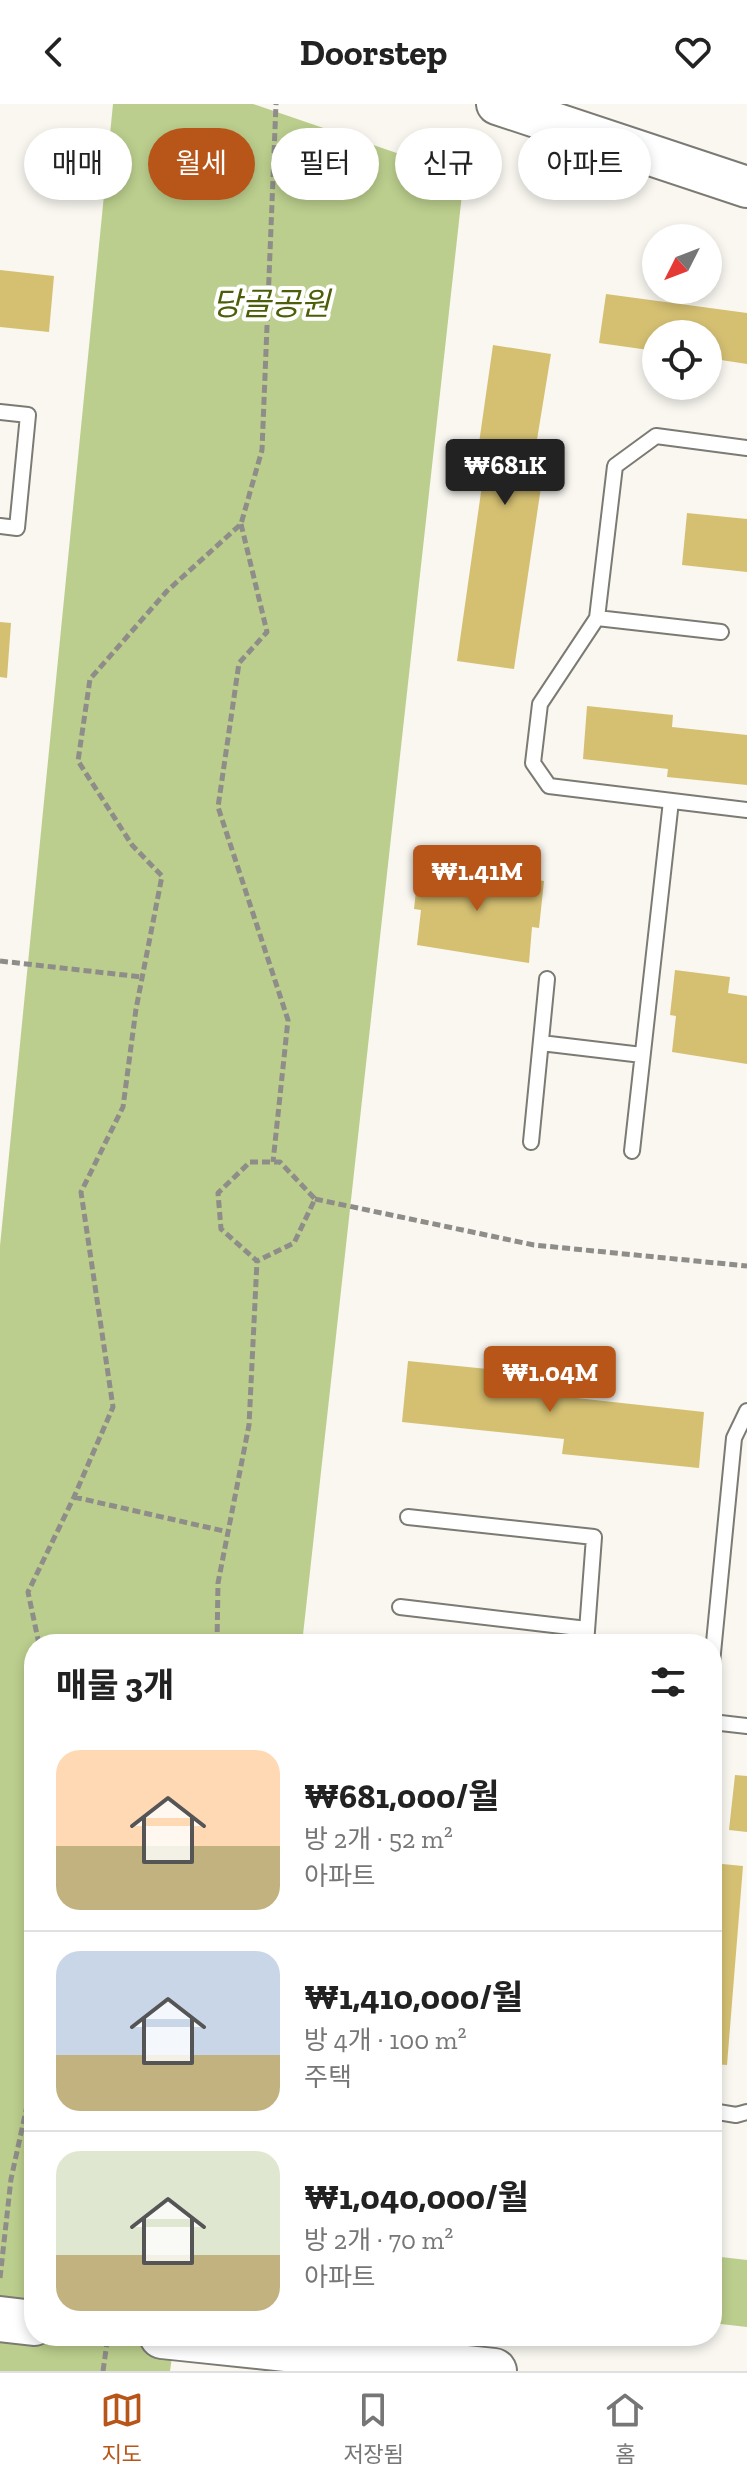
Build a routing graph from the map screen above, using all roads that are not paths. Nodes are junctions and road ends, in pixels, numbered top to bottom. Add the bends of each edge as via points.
1 (497, 104) edge
2 (747, 187) edge
3 (0, 412) edge
4 (747, 448) edge
5 (0, 526) edge
6 (597, 618) junction
7 (721, 632) dead end
8 (671, 801) junction
9 (747, 810) edge
10 (547, 979) dead end
11 (541, 1043) junction
12 (642, 1055) junction
13 (531, 1142) dead end
14 (632, 1151) dead end
15 (747, 1411) edge
16 (408, 1517) dead end
17 (400, 1607) dead end
18 (568, 1634) edge
19 (587, 1634) edge
20 (715, 1634) edge
21 (722, 1723) edge
22 (747, 1726) edge
23 (747, 2112) edge
24 (722, 2113) edge
25 (0, 2319) edge
26 (24, 2322) edge
27 (257, 2346) edge
28 (494, 2371) edge

1 - 2 main road
3 - 5 lane via 28,415 17,528
4 - 6 lane via 656,436 615,466
6 - 7 lane
6 - 8 lane via 540,704 533,763 549,786
8 - 9 lane
8 - 12 lane
10 - 11 lane
11 - 12 lane
11 - 13 lane
12 - 14 lane
15 - 20 lane via 734,1438
16 - 19 lane via 594,1537
17 - 18 lane
21 - 22 lane
23 - 24 lane
25 - 26 main road
27 - 28 main road

